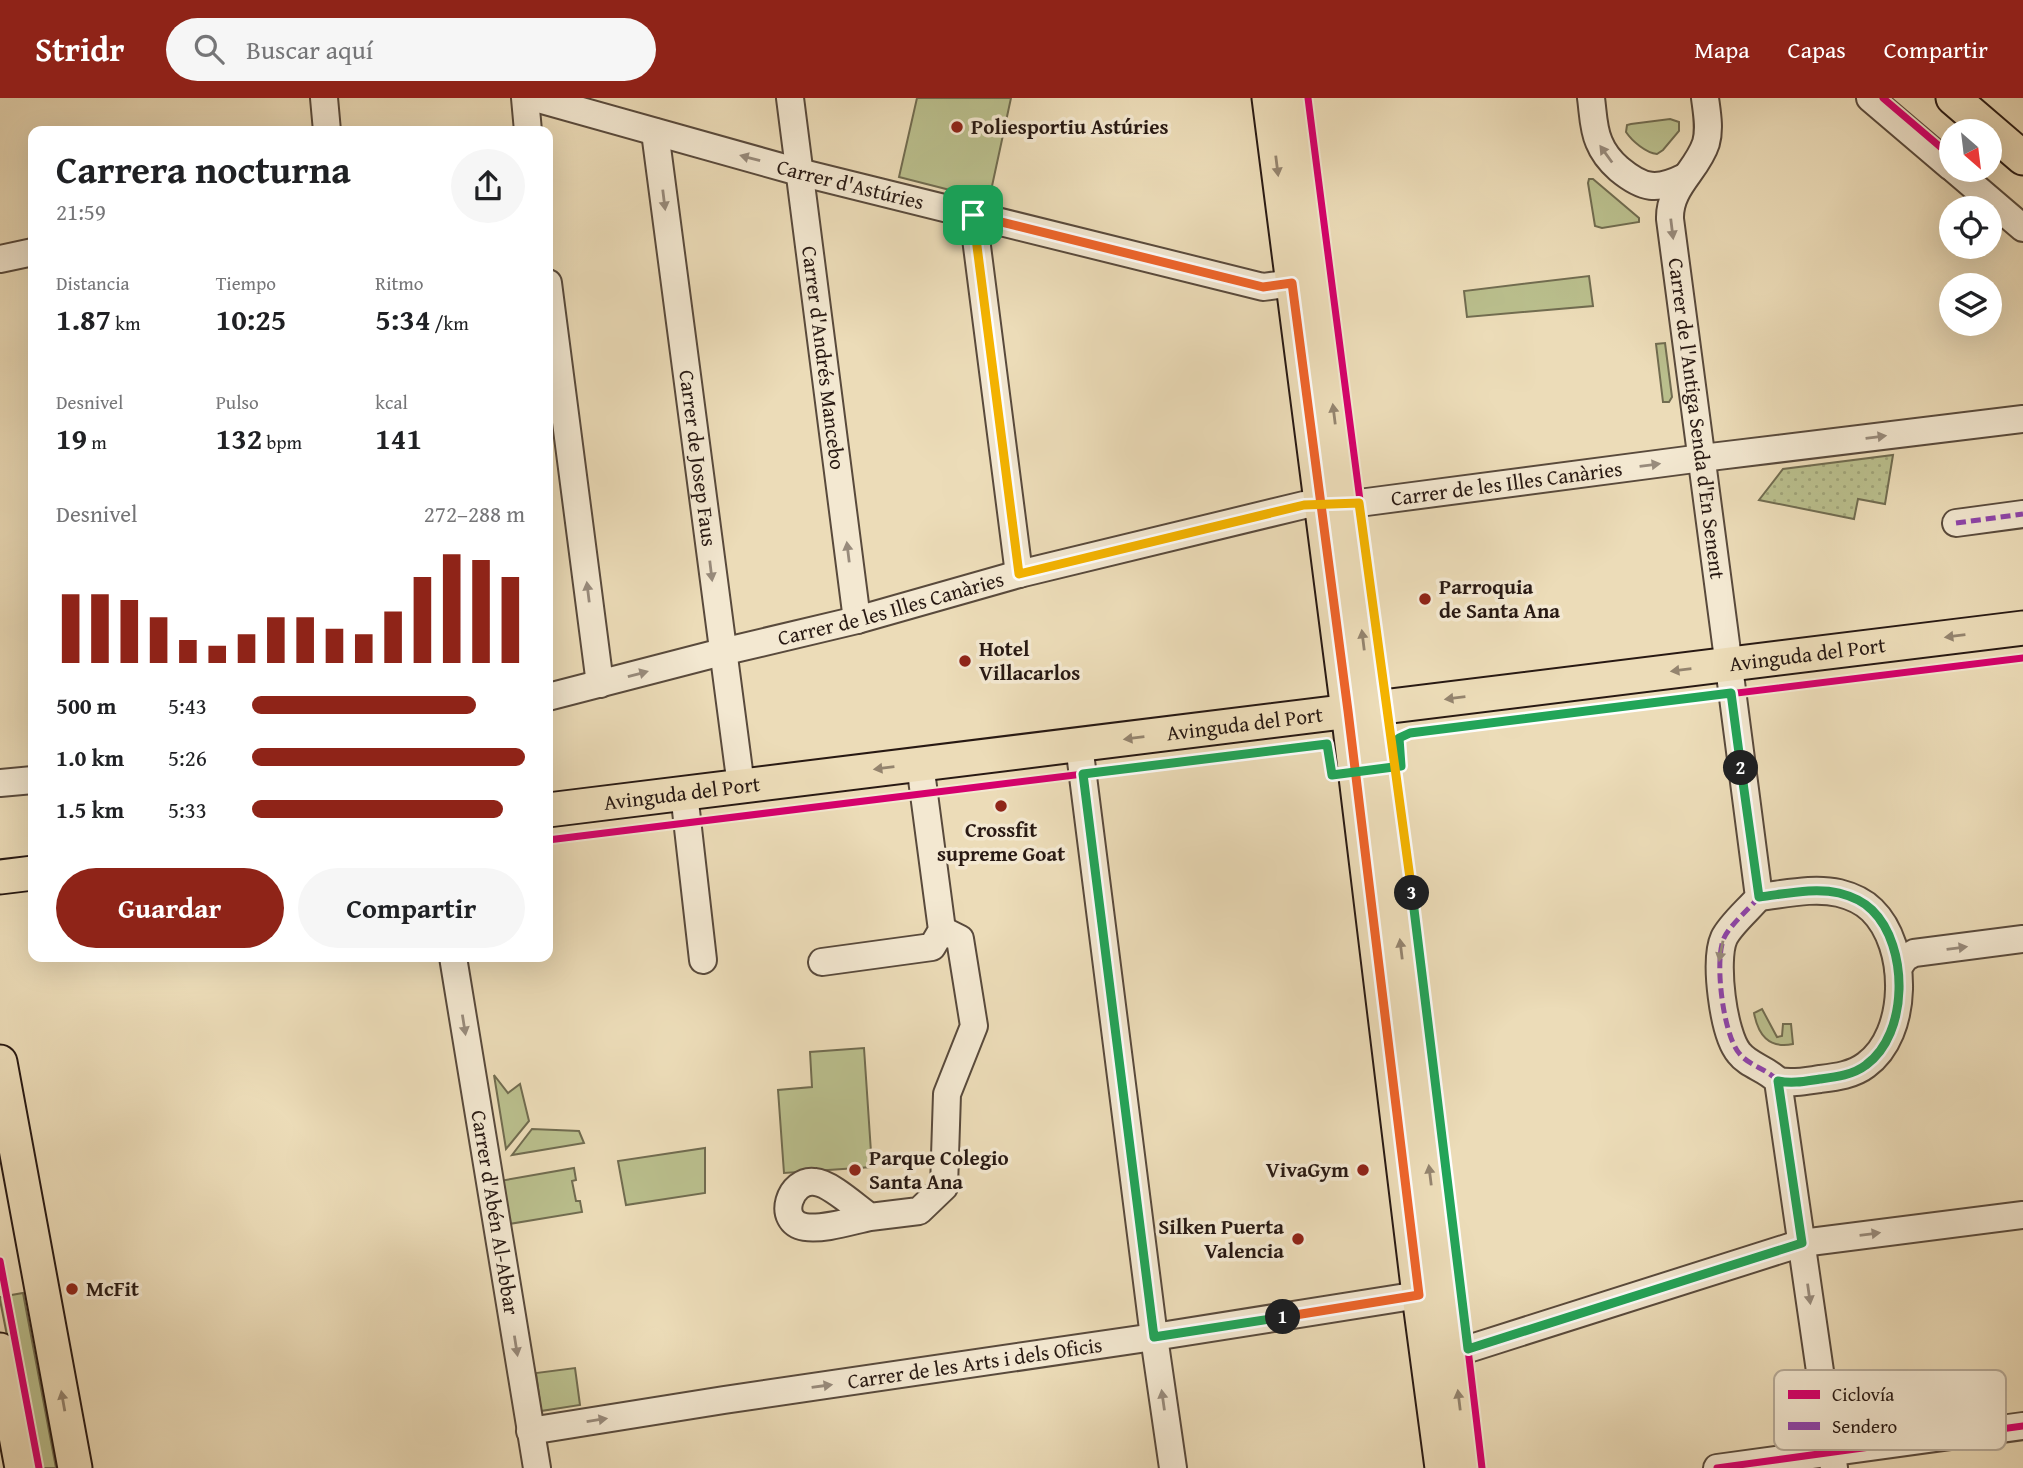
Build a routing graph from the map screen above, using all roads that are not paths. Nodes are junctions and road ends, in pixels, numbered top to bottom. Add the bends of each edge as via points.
1 (324, 98) edge
2 (525, 98) edge
3 (535, 98) edge
4 (790, 98) edge
5 (1269, 98) edge
6 (1293, 98) edge
7 (1591, 98) edge
8 (1705, 98) edge
9 (1870, 98) edge
10 (1953, 98) edge
11 (327, 126) edge
12 (528, 126) edge
13 (655, 132) junction
14 (1939, 156) edge
15 (2023, 158) edge
16 (799, 172) junction
17 (1685, 177) junction
18 (1969, 182) edge
19 (973, 215) junction
20 (2023, 228) edge
21 (28, 253) edge
22 (0, 259) edge
23 (1292, 283) junction
24 (553, 322) edge
25 (2023, 419) edge
26 (1702, 458) junction
27 (1333, 504) junction
28 (2023, 514) edge
29 (1956, 523) dead end
30 (1019, 574) junction
31 (857, 620) junction
32 (2023, 628) edge
33 (722, 652) junction
34 (1729, 664) junction
35 (600, 684) junction
36 (553, 696) edge
37 (1360, 709) junction
38 (1079, 745) junction
39 (920, 764) junction
40 (28, 780) edge
41 (0, 783) edge
42 (741, 786) junction
43 (684, 793) junction
44 (553, 809) edge
45 (28, 874) edge
46 (0, 877) edge
47 (1759, 897) junction
48 (942, 930) junction
49 (2023, 939) edge
50 (704, 960) dead end
51 (454, 962) edge
52 (822, 962) dead end
53 (1898, 968) junction
54 (0, 1062) edge
55 (1778, 1081) junction
56 (2023, 1215) edge
57 (870, 1217) dead end
58 (1802, 1243) junction
59 (1419, 1295) junction
60 (1154, 1337) junction
61 (0, 1350) edge
62 (1452, 1351) junction
63 (1820, 1370) edge
64 (530, 1431) junction
65 (1893, 1450) edge
66 (1833, 1461) edge
67 (22, 1468) edge
68 (75, 1468) edge
69 (537, 1468) edge
70 (1173, 1468) edge
71 (1442, 1468) edge
72 (1467, 1468) edge
73 (1717, 1468) edge

1 - 11 street
2 - 12 street
3 - 13 street, Carrer d'Astúries
4 - 16 street, Carrer d'Andrés Mancebo
5 -> 23 main road
27 -> 6 main road
17 -> 7 street via 1659,186 1643,186 1630,178 1599,143
8 - 17 street, Carrer de l'Antiga Senda d'En Senent via 1707,141
9 - 14 street
10 - 15 main road
16 -> 13 street, Carrer d'Astúries
13 -> 33 street, Carrer de Josep Faus
16 - 19 street, Carrer d'Astúries
31 -> 16 street, Carrer d'Andrés Mancebo
17 -> 26 street, Carrer de l'Antiga Senda d'En Senent via 1675,194 1670,219
18 - 20 street
19 - 23 street, Carrer d'Astúries via 1263,287
19 - 30 street
21 - 22 street
23 - 27 main road
35 -> 24 street
26 -> 25 street, Carrer de les Illes Canàries
27 -> 26 street, Carrer de les Illes Canàries
26 - 34 street, Carrer de l'Antiga Senda d'En Senent
27 - 30 street, Carrer de les Illes Canàries via 1304,505
27 - 37 main road
28 - 29 street
30 - 31 street, Carrer de les Illes Canàries
31 - 33 street, Carrer de les Illes Canàries
32 -> 34 main road, Avinguda del Port
35 -> 33 street, Carrer de les Illes Canàries
33 - 42 street, Carrer de Josep Faus
34 -> 37 main road, Avinguda del Port
34 - 47 street, Carrer de l'Antiga Senda d'En Senent
35 - 36 street, Carrer de les Illes Canàries
37 -> 38 main road, Avinguda del Port
37 - 59 main road
62 -> 37 main road
38 - 39 main road, Avinguda del Port
38 - 60 street
39 -> 42 main road, Avinguda del Port
39 - 48 street
40 - 41 street
42 - 43 main road, Avinguda del Port
43 - 44 main road, Avinguda del Port
43 - 50 street
45 - 46 main road
47 - 53 street via 1825,891 1858,900 1882,922
47 -> 55 street via 1725,935 1718,962 1732,1042 1747,1061
48 - 52 street via 932,947
48 - 57 street via 960,939 974,1026 947,1094 944,1187 919,1212
53 -> 49 street via 1914,953
51 -> 64 street, Carrer d'Abén Al-Abbar
53 - 55 street via 1895,1024 1879,1053 1866,1065 1836,1077 1790,1084
68 -> 54 main road
55 - 58 street
58 -> 56 street
58 - 62 street
58 -> 63 street
59 - 60 street, Carrer de les Arts i dels Oficis
59 - 71 main road
64 -> 60 street, Carrer de les Arts i dels Oficis
70 -> 60 street
61 - 67 main road
72 -> 62 main road
64 - 69 street, Carrer d'Abén Al-Abbar
65 - 66 street
66 - 73 street

